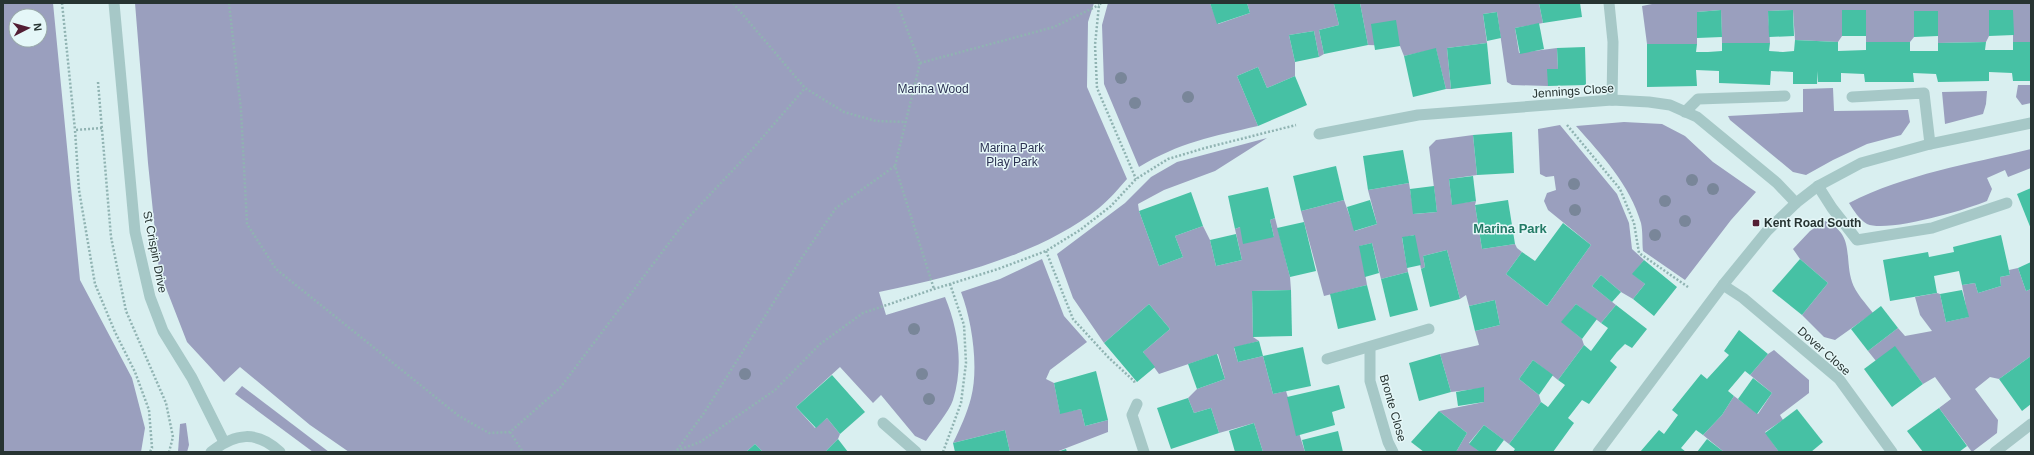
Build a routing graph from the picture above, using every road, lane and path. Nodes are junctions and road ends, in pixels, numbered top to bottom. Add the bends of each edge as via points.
1 (62, 3) edge
2 (114, 3) edge
3 (229, 3) edge
4 (733, 3) edge
5 (897, 3) edge
6 (1609, 3) edge
7 (1100, 4) edge
8 (920, 64) junction
9 (805, 88) junction
10 (1785, 96) dead end
11 (1852, 97) dead end
12 (1612, 100) junction
13 (1685, 112) junction
14 (906, 122) junction
15 (1564, 122) dead end
16 (2031, 123) edge
17 (1296, 126) dead end
18 (102, 128) dead end
19 (75, 130) junction
20 (1319, 134) dead end
21 (1930, 144) junction
22 (895, 166) junction
23 (1136, 179) junction
24 (1818, 186) junction
25 (1796, 203) junction
26 (2007, 203) dead end
27 (1046, 251) junction
28 (950, 284) junction
29 (1723, 285) junction
30 (1688, 287) dead end
31 (934, 289) junction
32 (1430, 329) dead end
33 (1370, 347) junction
34 (1327, 359) dead end
35 (1137, 404) joint
36 (883, 423) dead end
37 (2031, 424) edge
38 (510, 432) junction
39 (224, 442) junction
40 (675, 451) edge
41 (150, 452) edge
42 (211, 452) edge
43 (280, 452) edge
44 (523, 452) edge
45 (916, 452) edge
46 (943, 452) edge
47 (1144, 452) edge
48 (1393, 452) edge
49 (1598, 452) edge
50 (1892, 452) edge
51 (1995, 452) edge

1 - 19 path
2 - 39 street, St Crispin Drive via 135,232 150,297 163,330 192,378
3 - 38 path via 241,110 247,224 276,269 459,416 489,433
4 - 9 path
5 - 8 path
6 - 12 street via 1613,42
7 - 8 path via 1054,27
7 - 23 path via 1095,45 1097,88
8 - 14 path
9 - 14 path via 844,112 876,121
9 - 38 path via 687,220 560,388
10 - 13 street via 1698,99
11 - 21 street via 1924,93
12 - 13 street, Jennings Close via 1670,105
12 - 20 street, Jennings Close via 1418,115
13 - 25 street, Jennings Close via 1697,117
14 - 22 path
15 - 30 path via 1620,189 1634,223 1640,253
16 - 21 street
17 - 23 path via 1168,159
18 - 19 path
19 - 41 path via 79,190 94,284 135,372 149,410 152,448
21 - 24 street via 1861,163
22 - 31 path
22 - 40 path via 836,208 784,285 704,413
23 - 27 path via 1111,206 1080,230
24 - 25 street
24 - 26 street via 1857,240 1932,228
25 - 29 street via 1767,231
27 - 28 path
27 - 35 path via 1073,319 1134,381
28 - 31 path
28 - 46 path via 964,325 966,364 961,403
29 - 49 street
29 - 50 street, Dover Close via 1743,298 1839,379
31 - 40 path via 863,313 820,344 775,390 700,442
32 - 33 street
33 - 34 street
33 - 48 street, Bronte Close via 1370,381
35 - 47 street via 1132,416
36 - 45 street
37 - 51 street
38 - 44 path
39 - 42 street
39 - 43 street via 234,437 254,437 271,443

